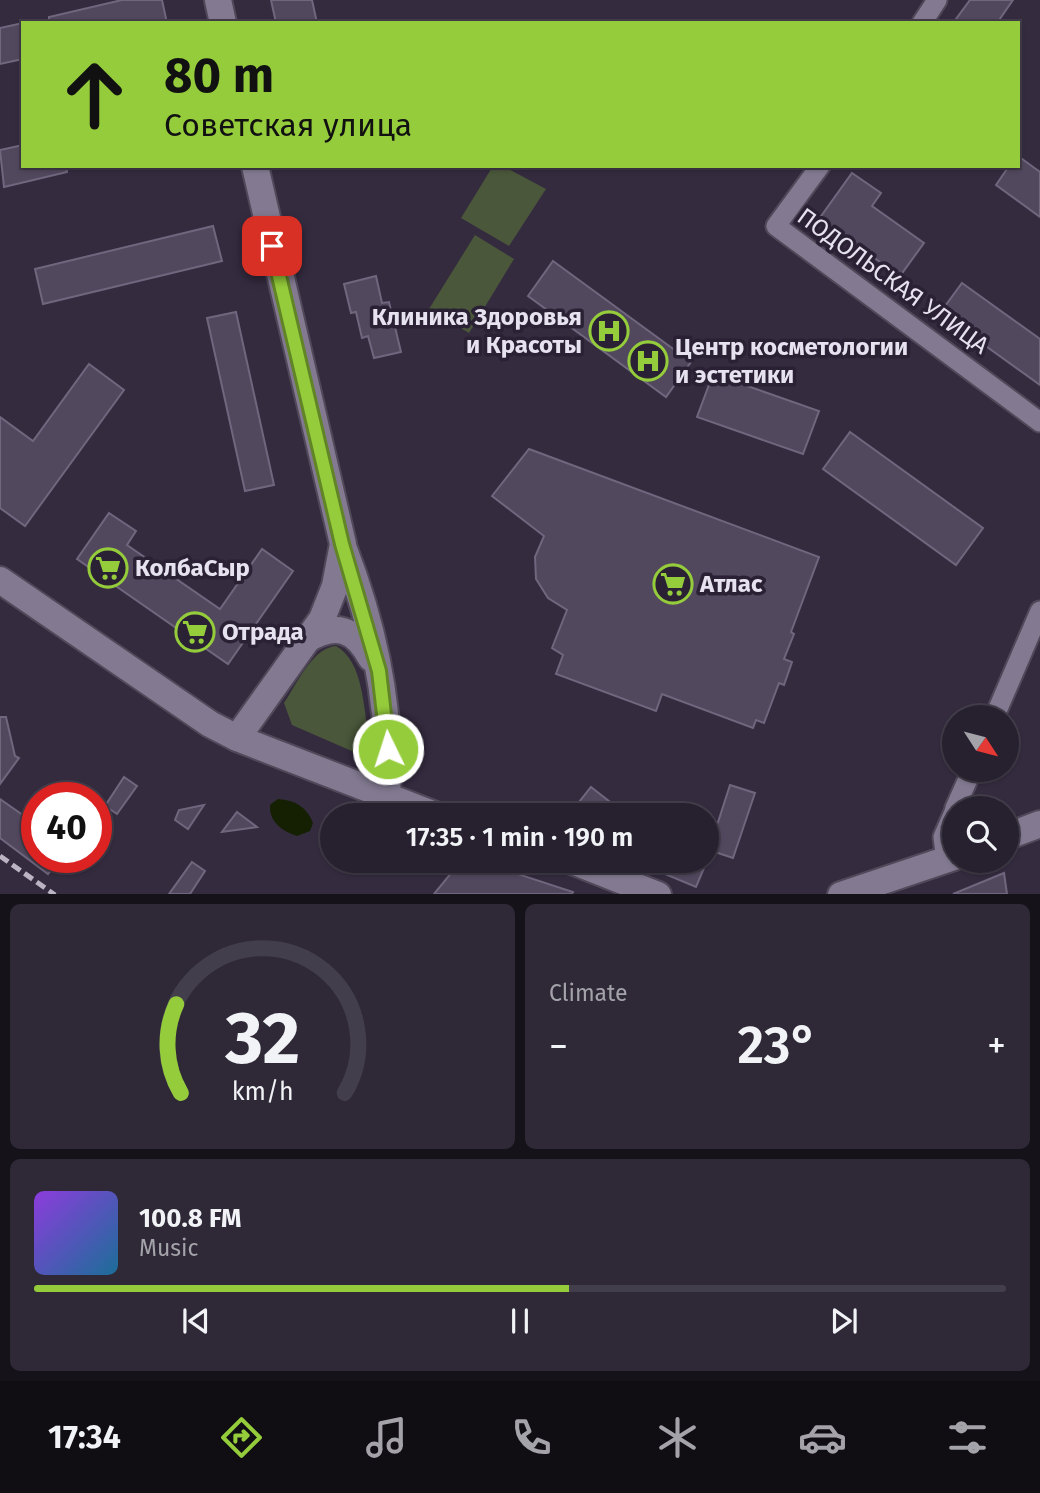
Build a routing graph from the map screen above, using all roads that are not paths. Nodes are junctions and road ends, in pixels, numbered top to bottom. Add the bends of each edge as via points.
1 (218, 0) edge
2 (937, 0) edge
3 (223, 21) edge
4 (923, 21) edge
5 (255, 168) edge
6 (819, 168) edge
7 (1040, 422) edge
8 (342, 544) junction
9 (0, 580) edge
10 (1040, 611) edge
11 (304, 641) junction
12 (379, 671) junction
13 (1000, 705) edge
14 (237, 738) junction
15 (387, 796) junction
16 (405, 803) edge
17 (1040, 824) edge
18 (1019, 832) edge
19 (942, 862) edge
20 (603, 873) edge
21 (658, 894) edge
22 (841, 894) edge

1 - 3 street
2 - 4 street
5 - 8 street
6 - 7 street, ПОДОЛЬСКАЯ УЛИЦА via 776,226
8 - 11 street via 330,603
8 - 12 street
9 - 14 street
10 - 13 street
11 - 12 street via 324,630 353,634
11 - 14 street
12 - 15 street via 387,722
14 - 15 street
15 - 16 street
17 - 18 street
19 - 22 street
20 - 21 street

